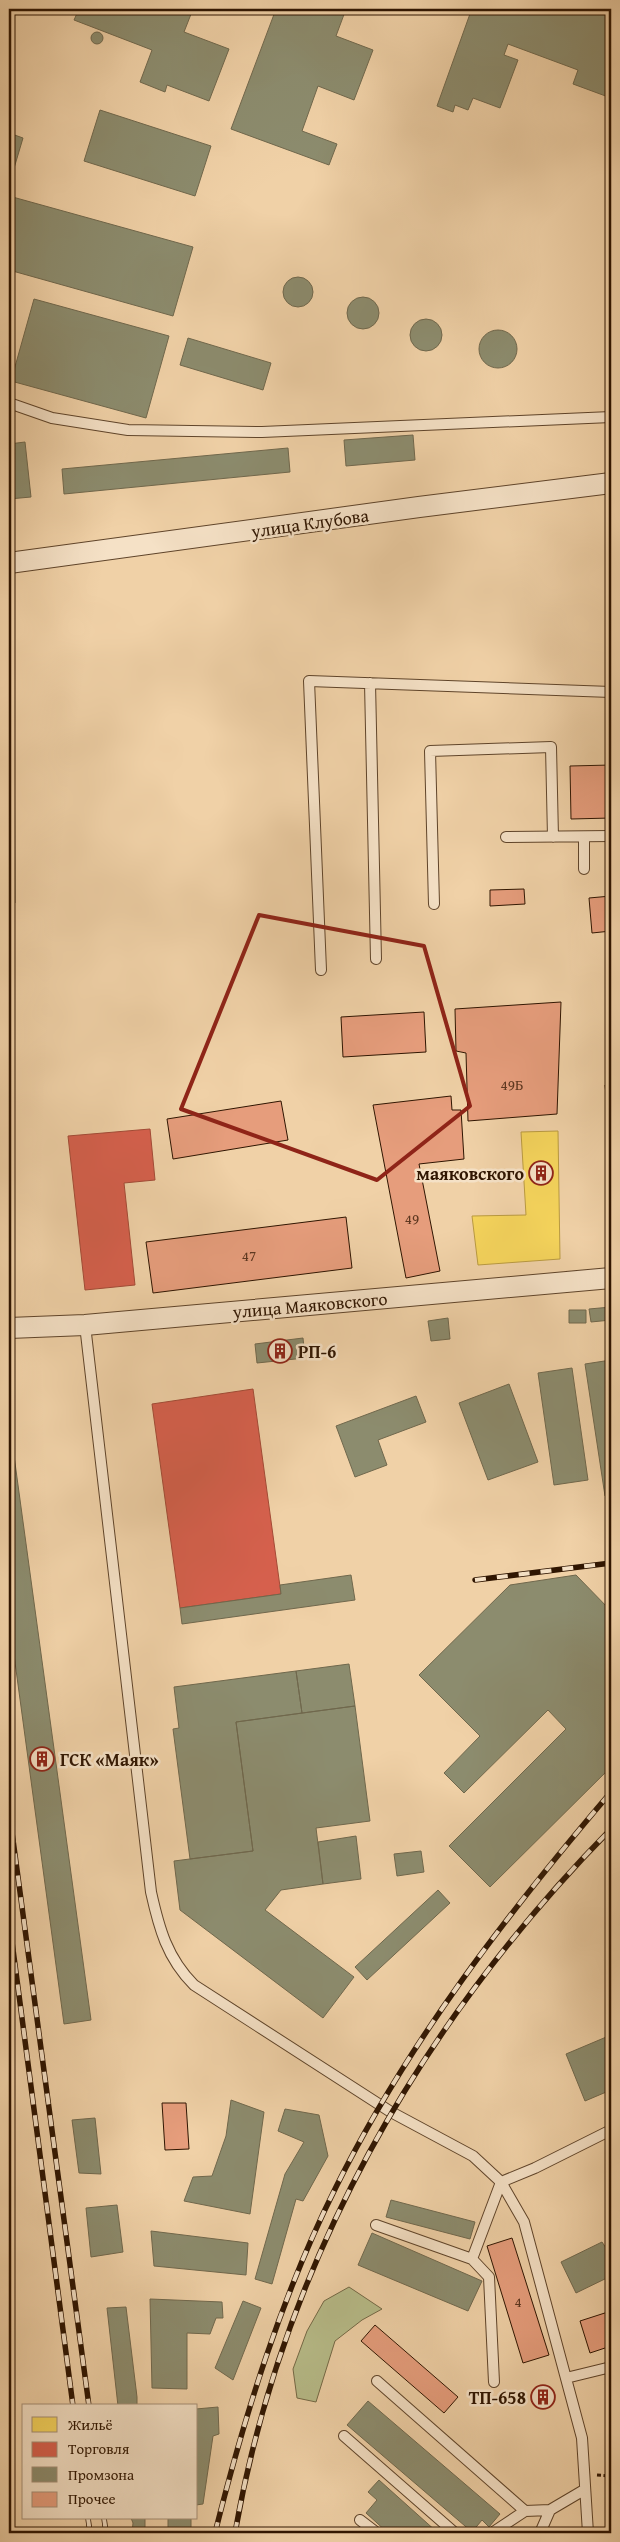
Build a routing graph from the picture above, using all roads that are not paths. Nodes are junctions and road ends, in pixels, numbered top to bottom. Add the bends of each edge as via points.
1 (9, 403) edge
2 (611, 417) edge
3 (611, 483) edge
4 (9, 563) edge
5 (370, 683) junction
6 (611, 692) edge
7 (584, 836) junction
8 (611, 836) edge
9 (506, 837) dead end
10 (553, 837) junction
11 (584, 869) dead end
12 (434, 904) dead end
13 (376, 959) dead end
14 (321, 970) dead end
15 (611, 1278) edge
16 (85, 1325) junction
17 (9, 1328) edge
18 (611, 2130) edge
19 (501, 2182) junction
20 (376, 2225) dead end
21 (472, 2259) junction
22 (611, 2367) edge
23 (566, 2378) junction
24 (377, 2381) dead end
25 (494, 2382) dead end
26 (344, 2436) dead end
27 (584, 2490) junction
28 (550, 2510) junction
29 (525, 2511) junction
30 (360, 2520) dead end
31 (377, 2533) edge
32 (455, 2533) edge
33 (492, 2533) edge
34 (540, 2533) edge
35 (588, 2533) edge

1 - 2 lane via 52,418 128,430 262,432
3 - 4 street, улица Клубова
5 - 6 lane
5 - 13 lane
5 - 14 lane via 310,681
7 - 8 lane
7 - 10 lane
7 - 11 lane
9 - 10 lane
10 - 12 lane via 551,747 430,751
15 - 16 street, улица Маяковского
16 - 17 street, улица Маяковского
16 - 19 lane via 152,1892 168,1951 178,1970 194,1985 391,2112 473,2156
18 - 19 lane
19 - 21 lane
19 - 23 lane via 524,2222
20 - 21 lane
21 - 25 lane via 489,2277
22 - 23 lane
23 - 27 lane via 582,2438
24 - 29 lane
26 - 32 lane
27 - 28 lane
27 - 35 lane
28 - 29 lane
28 - 34 lane
29 - 33 lane
30 - 31 lane

